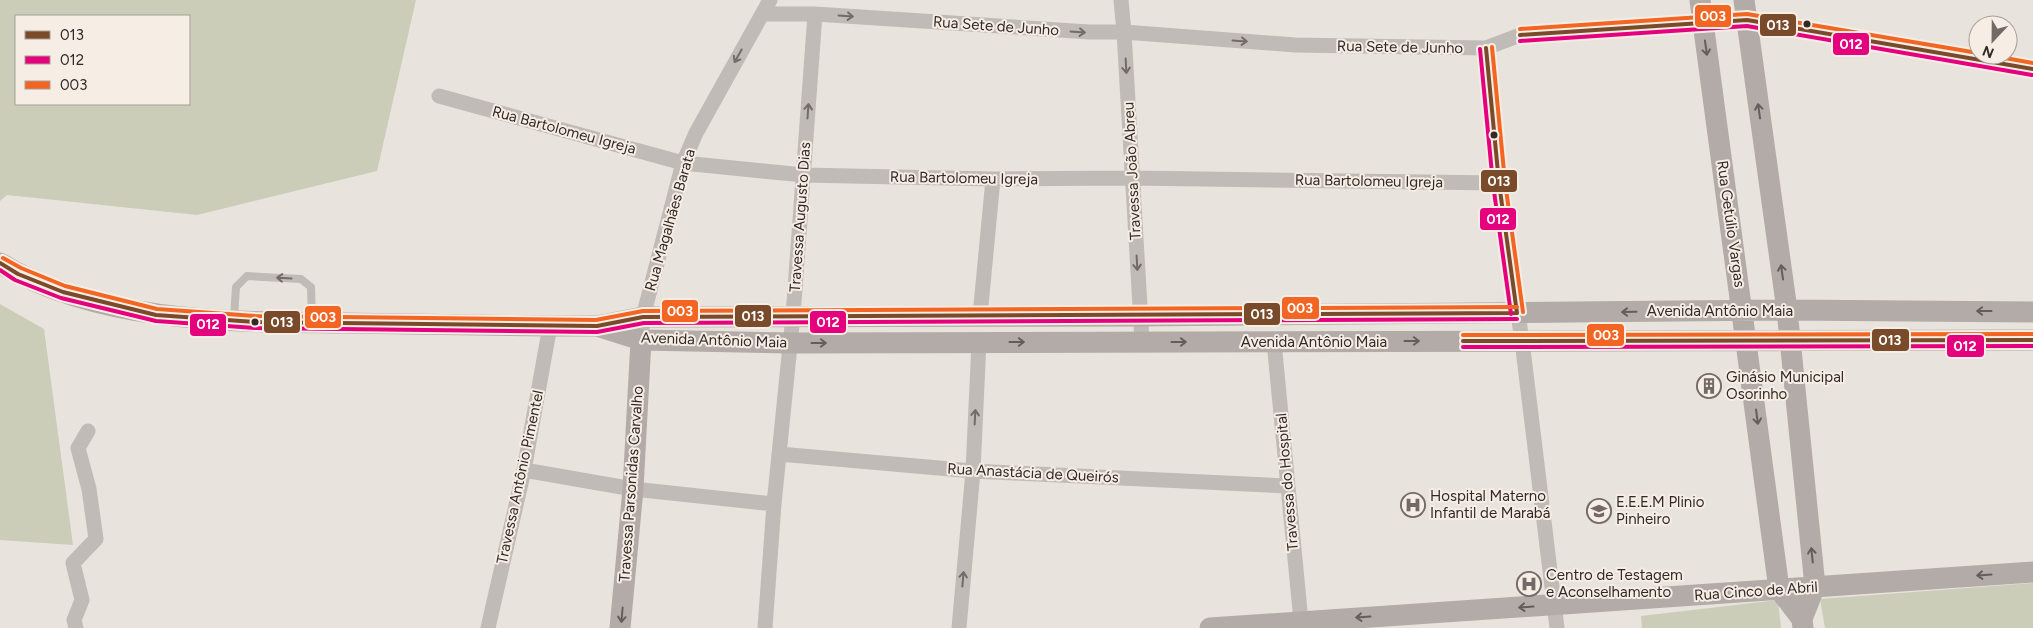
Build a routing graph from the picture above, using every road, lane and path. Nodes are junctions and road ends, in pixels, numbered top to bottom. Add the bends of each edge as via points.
1 (770, 0) edge
2 (1120, 0) edge
3 (1700, 0) edge
4 (1746, 10) edge
5 (762, 14) junction
6 (815, 14) junction
7 (1703, 22) junction
8 (1124, 32) junction
9 (1486, 48) junction
10 (2033, 69) edge
11 (439, 96) dead end
12 (683, 163) junction
13 (803, 174) junction
14 (1132, 178) junction
15 (993, 179) junction
16 (1498, 183) junction
17 (0, 263) edge
18 (1743, 310) junction
19 (1787, 310) junction
20 (1517, 312) junction
21 (2033, 312) edge
22 (793, 316) junction
23 (980, 316) junction
24 (1140, 316) junction
25 (643, 317) junction
26 (234, 321) junction
27 (312, 323) junction
28 (550, 326) junction
29 (598, 326) junction
30 (641, 340) junction
31 (1522, 340) junction
32 (2033, 340) edge
33 (979, 342) junction
34 (1142, 342) junction
35 (1274, 342) junction
36 (1747, 342) junction
37 (1790, 342) junction
38 (791, 343) junction
39 (88, 432) dead end
40 (779, 454) junction
41 (524, 470) junction
42 (973, 471) junction
43 (1288, 486) junction
44 (632, 489) junction
45 (774, 504) junction
46 (2033, 572) edge
47 (1816, 586) junction
48 (1779, 589) junction
49 (1554, 606) junction
50 (1300, 621) junction
51 (1802, 623) edge
52 (76, 628) edge
53 (488, 628) edge
54 (620, 628) edge
55 (765, 628) edge
56 (959, 628) edge
57 (1210, 628) edge
58 (1557, 628) edge

1 - 5 street, Rua Magalhães Barata
2 - 8 street, Travessa João Abreu
3 - 7 main road, Rua Getúlio Vargas
4 - 7 street, Rua Sete de Junho
4 - 10 street, Rua Sete de Junho
19 -> 4 main road
5 - 6 street, Rua Sete de Junho
5 -> 12 street, Rua Magalhães Barata via 696,132
6 -> 8 street, Rua Sete de Junho
13 -> 6 street, Travessa Augusto Dias
7 - 9 street, Rua Sete de Junho via 1520,35
7 -> 18 main road, Rua Getúlio Vargas
8 -> 9 street, Rua Sete de Junho via 1295,45
8 -> 14 street, Travessa João Abreu
9 - 16 street
11 - 12 street, Rua Bartolomeu Igreja
12 - 13 street, Rua Bartolomeu Igreja
12 - 25 street, Rua Magalhães Barata
13 - 15 street, Rua Bartolomeu Igreja
13 - 22 street, Travessa Augusto Dias
14 - 15 street, Rua Bartolomeu Igreja
14 - 16 street, Rua Bartolomeu Igreja
14 -> 24 street, Travessa João Abreu
15 - 23 street
16 - 20 street
17 - 26 main road, Avenida Antônio Maia via 63,292 103,302 156,315
18 - 19 main road, Avenida Antônio Maia
18 -> 20 main road, Avenida Antônio Maia
18 - 36 main road, Rua Getúlio Vargas
21 -> 19 main road, Avenida Antônio Maia
19 - 37 main road
20 - 24 main road, Avenida Antônio Maia
20 - 31 street
22 - 23 main road, Avenida Antônio Maia
22 - 25 main road, Avenida Antônio Maia
22 - 38 street, Travessa Augusto Dias
23 - 24 main road, Avenida Antônio Maia
24 - 34 street, Travessa João Abreu
25 - 29 main road, Avenida Antônio Maia
25 - 30 street, Rua Magalhães Barata
26 - 27 main road, Avenida Antônio Maia
27 -> 26 lane via 311,288 301,278 246,276 236,286
27 - 28 main road, Avenida Antônio Maia
28 - 29 main road, Avenida Antônio Maia
28 - 41 street, Travessa Antônio Pimentel
29 - 30 main road, Avenida Antônio Maia
30 - 38 main road, Avenida Antônio Maia
30 - 44 main road, Travessa Parsonidas Carvalho
35 -> 31 main road, Avenida Antônio Maia
31 - 36 main road, Avenida Antônio Maia
31 - 49 street
32 - 37 main road, Avenida Antônio Maia
33 -> 34 main road, Avenida Antônio Maia
38 -> 33 main road, Avenida Antônio Maia
42 -> 33 street
34 -> 35 main road, Avenida Antônio Maia
35 - 43 street, Travessa do Hospital
36 - 37 main road, Avenida Antônio Maia
36 -> 48 main road, Rua Getúlio Vargas
47 -> 37 main road
38 - 40 street, Travessa Augusto Dias
39 - 52 street via 78,448 89,489 96,539 73,563 82,600 74,620
40 - 42 street, Rua Anastácia de Queirós
40 - 45 street, Travessa Augusto Dias
41 - 44 street
41 - 53 street, Travessa Antônio Pimentel
42 - 43 street, Rua Anastácia de Queirós
56 -> 42 street
43 - 50 street, Travessa do Hospital
44 - 45 street
44 -> 54 main road, Travessa Parsonidas Carvalho
45 - 55 street, Travessa Augusto Dias
46 -> 47 main road, Rua Cinco de Abril
47 - 48 main road, Rua Cinco de Abril
47 - 51 main road
48 - 49 main road, Rua Cinco de Abril
48 - 51 main road
49 -> 50 main road, Rua Cinco de Abril
49 - 58 street
50 - 57 main road, Rua Cinco de Abril

